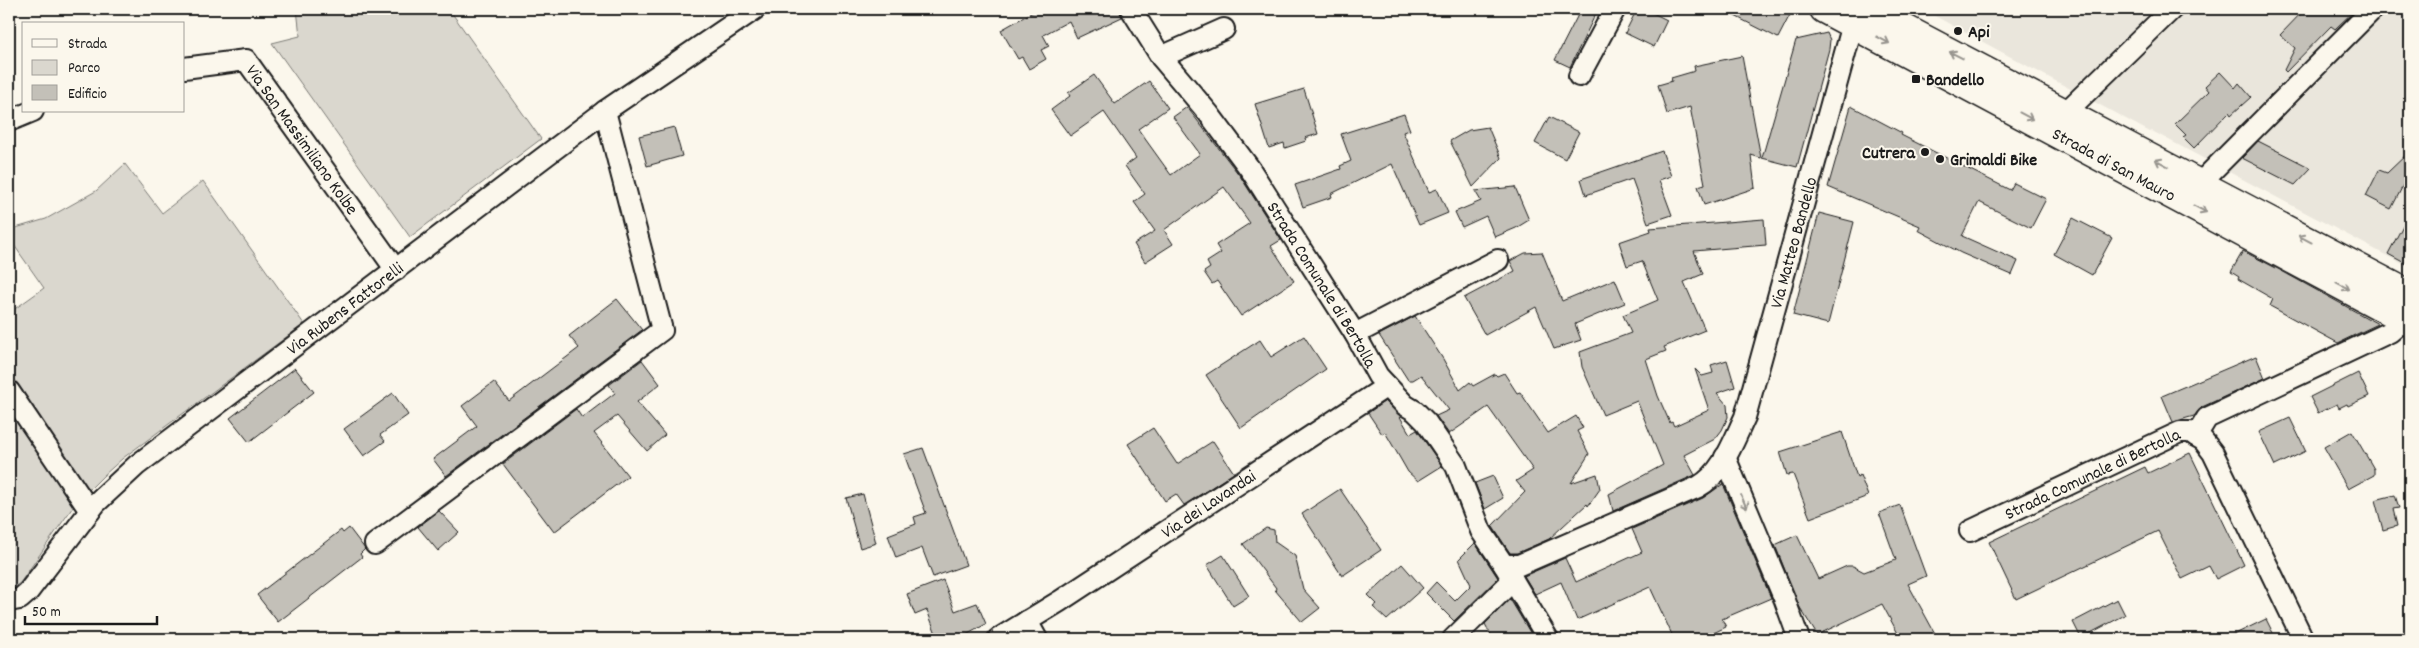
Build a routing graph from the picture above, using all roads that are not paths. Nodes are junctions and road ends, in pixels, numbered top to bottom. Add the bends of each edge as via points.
1 (754, 9) edge
2 (1131, 9) edge
3 (1615, 9) edge
4 (1824, 9) edge
5 (2172, 9) edge
6 (2373, 9) edge
7 (1862, 12) edge
8 (1224, 29) dead end
9 (1161, 57) junction
10 (185, 68) edge
11 (1579, 76) dead end
12 (605, 111) junction
13 (31, 112) edge
14 (2066, 112) junction
15 (9, 121) edge
16 (2200, 183) junction
17 (1498, 260) dead end
18 (396, 270) junction
19 (2409, 311) edge
20 (1355, 334) junction
21 (1387, 386) junction
22 (9, 391) edge
23 (2196, 436) junction
24 (1725, 457) junction
25 (90, 511) junction
26 (1970, 531) dead end
27 (375, 544) dead end
28 (1509, 572) junction
29 (9, 605) edge
30 (1027, 621) junction
31 (998, 639) edge
32 (1037, 639) edge
33 (1453, 639) edge
34 (1548, 639) edge
35 (1799, 639) edge
36 (2303, 639) edge

1 - 12 street, Via Rubens Fattorelli
2 - 9 street, Strada Comunale di Bertolla
3 - 11 street
4 - 7 main road, Strada di San Mauro
5 - 14 street, Strada di San Mauro
6 - 16 street, Strada di San Mauro
14 -> 7 main road, Strada di San Mauro
7 -> 19 main road, Strada di San Mauro
7 - 24 street, Via Matteo Bandello via 1745,417
8 - 9 street
9 - 20 street, Strada Comunale di Bertolla via 1210,114 1250,169
10 - 18 street, Via San Massimiliano Kolbe via 246,60
12 - 18 street, Via Rubens Fattorelli
12 - 27 street via 662,330
13 - 15 street
16 -> 14 main road, Strada di San Mauro
19 -> 16 main road, Strada di San Mauro
17 - 20 street, Strada Comunale di Bertolla
18 - 25 street, Via Rubens Fattorelli via 137,465
19 - 23 street via 2390,332 2207,418
20 - 21 street, Strada Comunale di Bertolla
21 - 28 street, Strada Comunale di Bertolla via 1426,422 1456,466 1481,531
21 - 30 street, Via dei Lavandai
22 - 25 street
23 - 26 street, Strada Comunale di Bertolla via 2180,432 2149,445
23 - 36 street, Strada Comunale di Bertolla via 2213,453
24 - 28 street via 1710,481
24 -> 35 street
25 - 29 street, Via Rubens Fattorelli via 28,592
28 - 33 street
28 - 34 street, Strada Comunale di Bertolla
30 - 31 street, Via dei Lavandai
30 - 32 street

